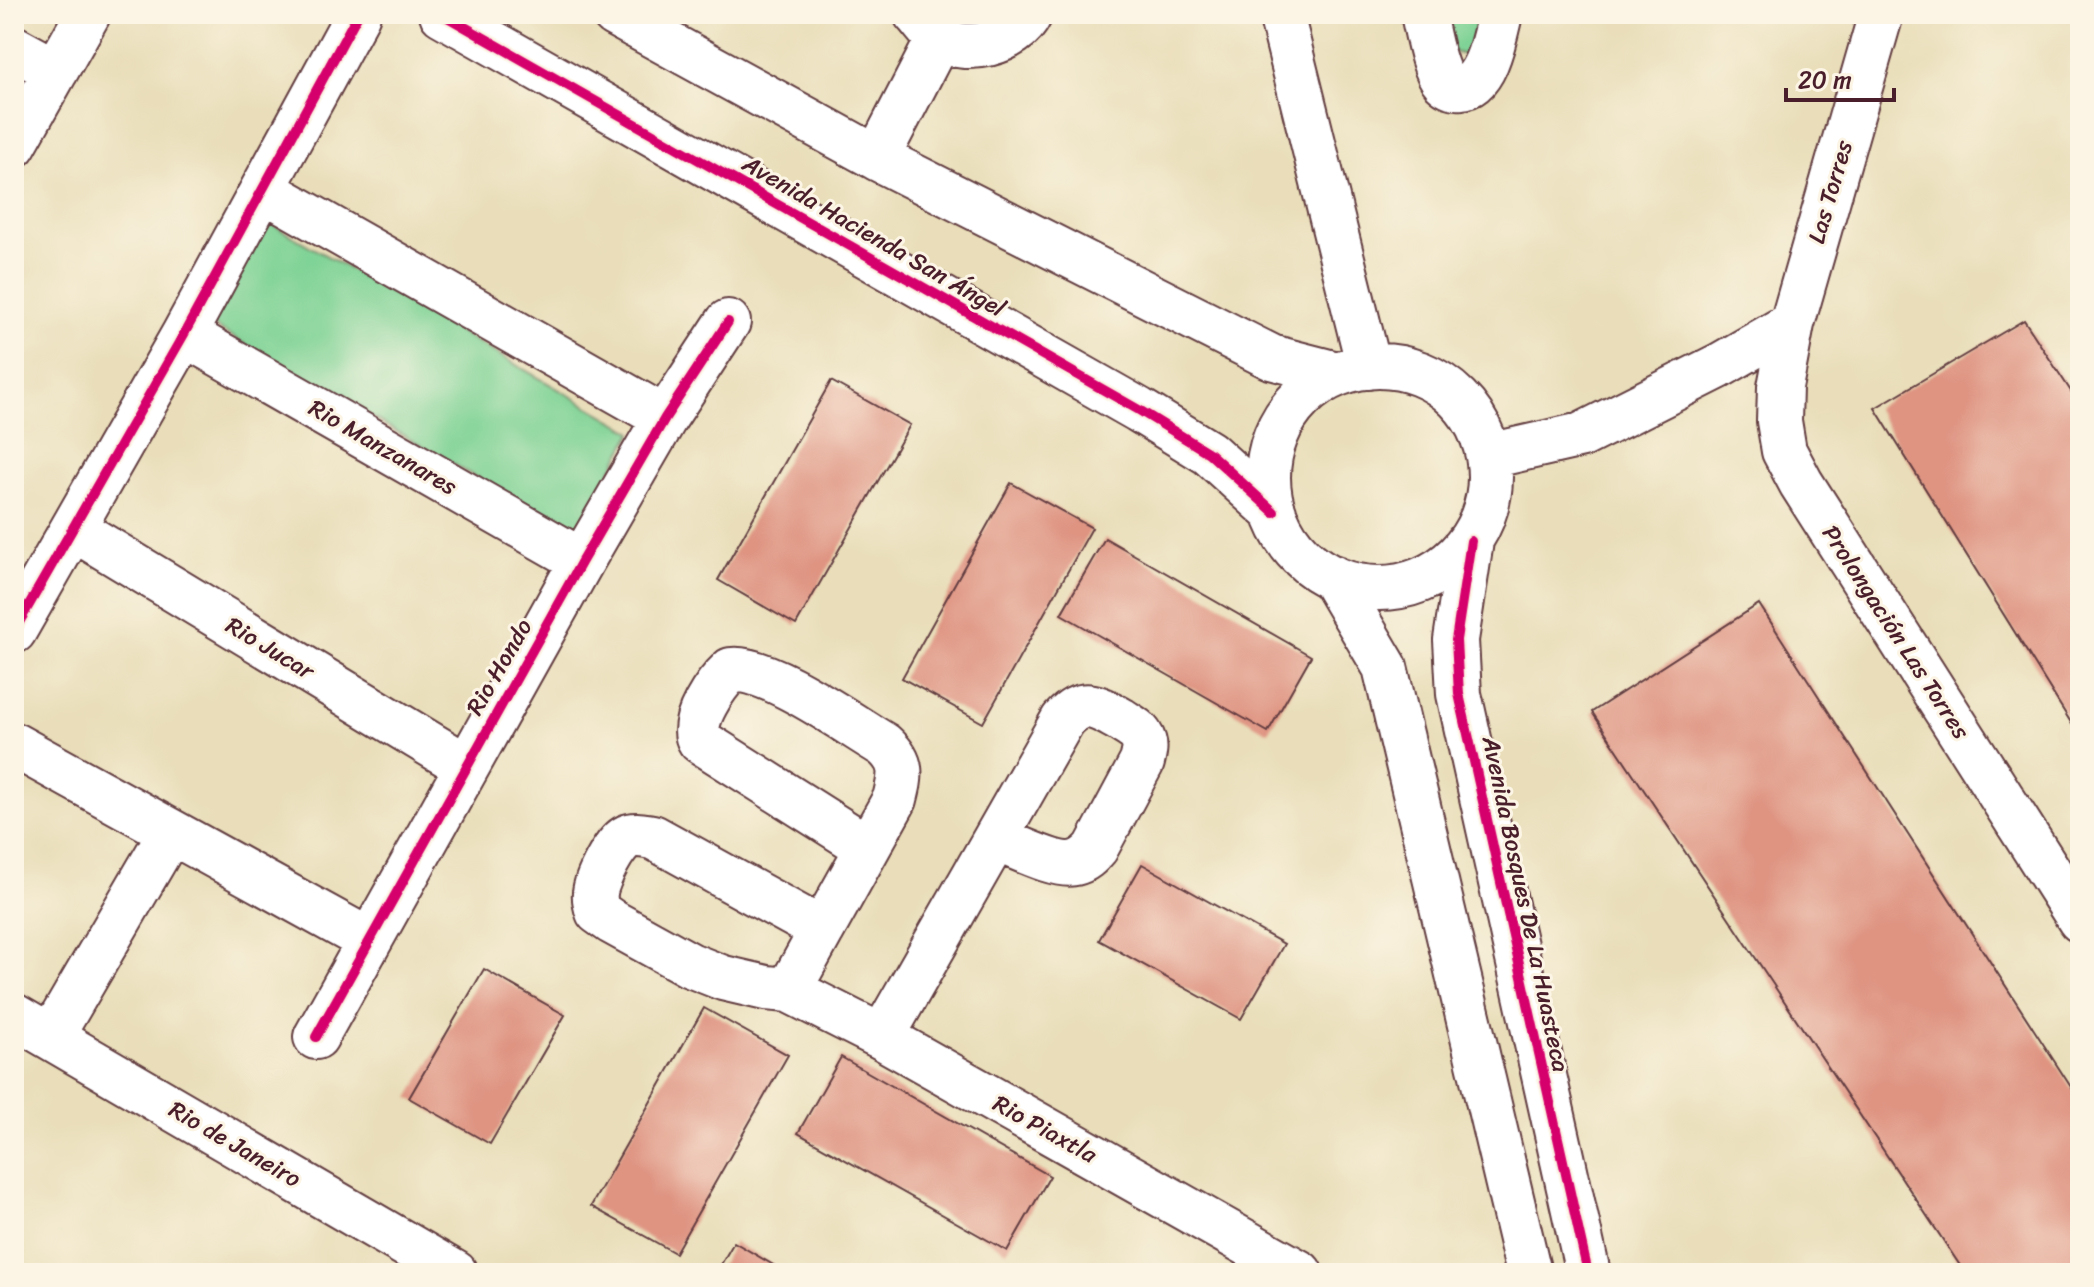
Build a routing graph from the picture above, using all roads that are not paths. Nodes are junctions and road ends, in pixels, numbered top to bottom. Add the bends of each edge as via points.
1 (88, 14) edge
2 (358, 14) edge
3 (442, 14) edge
4 (614, 14) edge
5 (1030, 14) edge
6 (1281, 14) edge
7 (1423, 14) edge
8 (1500, 14) edge
9 (1881, 14) edge
10 (928, 26) edge
11 (14, 48) edge
12 (56, 71) junction
13 (14, 145) edge
14 (877, 158) junction
15 (264, 190) junction
16 (728, 322) dead end
17 (1792, 324) junction
18 (184, 334) junction
19 (1353, 370) junction
20 (665, 418) junction
21 (1489, 456) junction
22 (1274, 512) junction
23 (74, 529) junction
24 (1471, 541) junction
25 (582, 561) junction
26 (1332, 577) junction
27 (14, 631) edge
28 (14, 745) edge
29 (466, 766) junction
30 (170, 833) junction
31 (996, 839) dead end
32 (867, 847) junction
33 (2080, 920) edge
34 (822, 930) junction
35 (368, 940) junction
36 (789, 990) junction
37 (32, 1026) edge
38 (316, 1037) dead end
39 (882, 1037) junction
40 (455, 1273) edge
41 (1300, 1273) edge
42 (1529, 1273) edge
43 (1588, 1273) edge

1 - 12 street
2 - 15 street
3 - 22 street, Avenida Hacienda San Ángel via 1139,410 1209,453
4 - 14 street
5 - 10 street via 1013,35 999,42 968,45
6 - 19 street
7 - 8 street via 1438,71 1455,87 1475,83 1483,71
9 - 17 street, Las Torres
10 - 14 street
11 - 12 street
12 - 13 street
14 - 19 street via 1271,357
15 - 18 street
15 - 20 street
16 - 20 street, Rio Hondo
17 - 21 street via 1582,435
17 - 33 street, Prolongación Las Torres via 1780,387 1784,451
18 - 23 street
18 - 25 street, Rio Manzanares
19 - 21 street via 1396,367 1446,388 1473,418
19 - 22 street via 1308,391 1276,434 1268,468
20 - 25 street, Rio Hondo
21 - 24 street via 1489,500
22 - 26 street via 1296,550
23 - 27 street
23 - 29 street, Rio Jucar
24 - 26 street via 1439,571 1397,587 1353,585
24 - 43 street, Avenida Bosques De La Huasteca via 1456,640 1459,694
25 - 29 street, Rio Hondo
26 - 42 street via 1385,667
28 - 30 street
29 - 35 street, Rio Hondo
30 - 35 street
30 - 37 street
31 - 39 street
32 - 32 street via 895,799 900,777 894,755 769,677 731,670 696,726 700,741
32 - 34 street
34 - 36 street
34 - 36 street, Rio Piaxtla via 653,837 627,837 612,854 595,891 598,912 690,965 723,978
35 - 38 street, Rio Hondo
36 - 39 street, Rio Piaxtla
37 - 40 street, Rio de Janeiro
39 - 41 street, Rio Piaxtla

